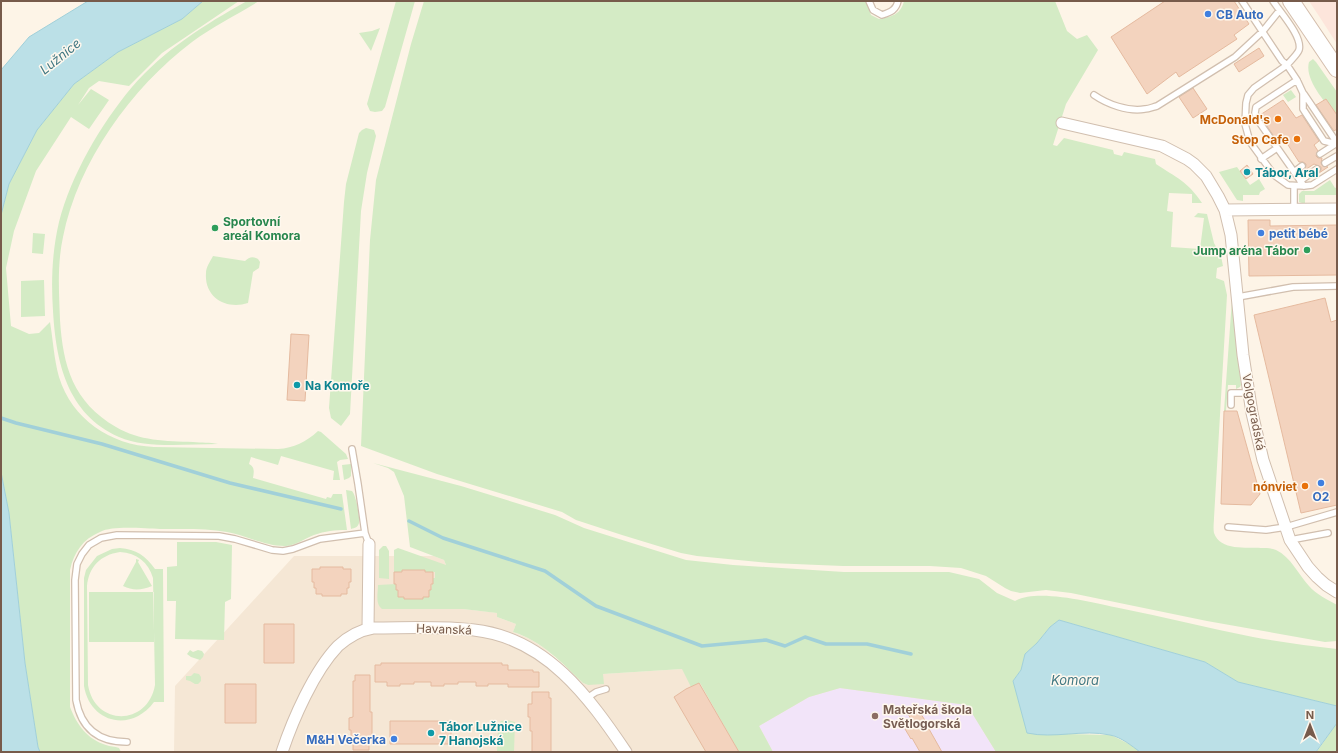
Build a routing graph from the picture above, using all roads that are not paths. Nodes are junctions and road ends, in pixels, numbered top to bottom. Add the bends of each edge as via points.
1 (869, 1) edge
2 (898, 1) edge
3 (1242, 1) edge
4 (1273, 1) edge
5 (1285, 6) edge
6 (1263, 31) junction
7 (1287, 65) junction
8 (1337, 69) edge
9 (1297, 80) junction
10 (1303, 93) junction
11 (1094, 95) dead end
12 (1062, 123) dead end
13 (1337, 143) edge
14 (1277, 148) junction
15 (1320, 154) dead end
16 (1337, 156) edge
17 (1261, 159) junction
18 (1325, 163) dead end
19 (1302, 166) dead end
20 (1317, 169) dead end
21 (1337, 169) edge
22 (1294, 172) junction
23 (1300, 181) junction
24 (1294, 186) junction
25 (1304, 186) junction
26 (1294, 209) junction
27 (1337, 209) edge
28 (1225, 210) junction
29 (1337, 286) edge
30 (1238, 297) junction
31 (1249, 393) junction
32 (1231, 405) dead end
33 (352, 450) dead end
34 (1337, 512) edge
35 (1228, 527) dead end
36 (1286, 527) junction
37 (365, 533) junction
38 (1328, 533) dead end
39 (1290, 540) junction
40 (369, 544) joint
41 (1337, 592) edge
42 (368, 629) junction
43 (606, 689) dead end
44 (587, 698) junction
45 (127, 742) dead end
46 (282, 752) edge
47 (626, 752) edge

1 - 2 lane via 874,10 882,15 892,12
3 - 6 lane
4 - 5 lane
5 - 6 lane
5 - 7 lane via 1298,43 1298,51
5 - 8 main road
6 - 7 lane
6 - 11 lane via 1235,57 1157,106 1145,110 1132,110 1102,101
7 - 9 lane
7 - 17 lane via 1250,91 1247,99 1246,129 1250,142
9 - 10 lane
9 - 14 lane via 1256,108 1257,119
10 - 13 lane
10 - 13 lane via 1303,109 1324,141
12 - 28 street, Volgogradská via 1157,144 1181,156 1206,176
13 - 15 lane
14 - 17 lane
14 - 22 lane
16 - 18 lane
17 - 24 lane via 1279,180
19 - 22 lane
20 - 23 lane
21 - 25 lane via 1318,182
22 - 23 lane
23 - 25 lane
24 - 25 lane
24 - 26 lane
26 - 27 street
26 - 28 street
28 - 30 street, Volgogradská via 1231,235
29 - 30 lane via 1293,287
30 - 31 street, Volgogradská
31 - 32 lane via 1231,393
31 - 36 street, Volgogradská via 1263,460
33 - 37 lane
34 - 36 lane
35 - 36 lane via 1266,530
36 - 39 street, Volgogradská
37 - 40 lane
37 - 45 lane via 320,539 283,551 225,537 203,535 117,535 101,538 89,545 77,564 75,580 78,711 92,731 103,738
38 - 39 lane
39 - 41 street, Volgogradská via 1317,577
40 - 42 street
42 - 44 street, Havanská via 453,628 496,633 535,651 567,676
42 - 46 street, Havanská via 349,637 331,654 307,693
43 - 44 lane
44 - 47 street, Havanská

